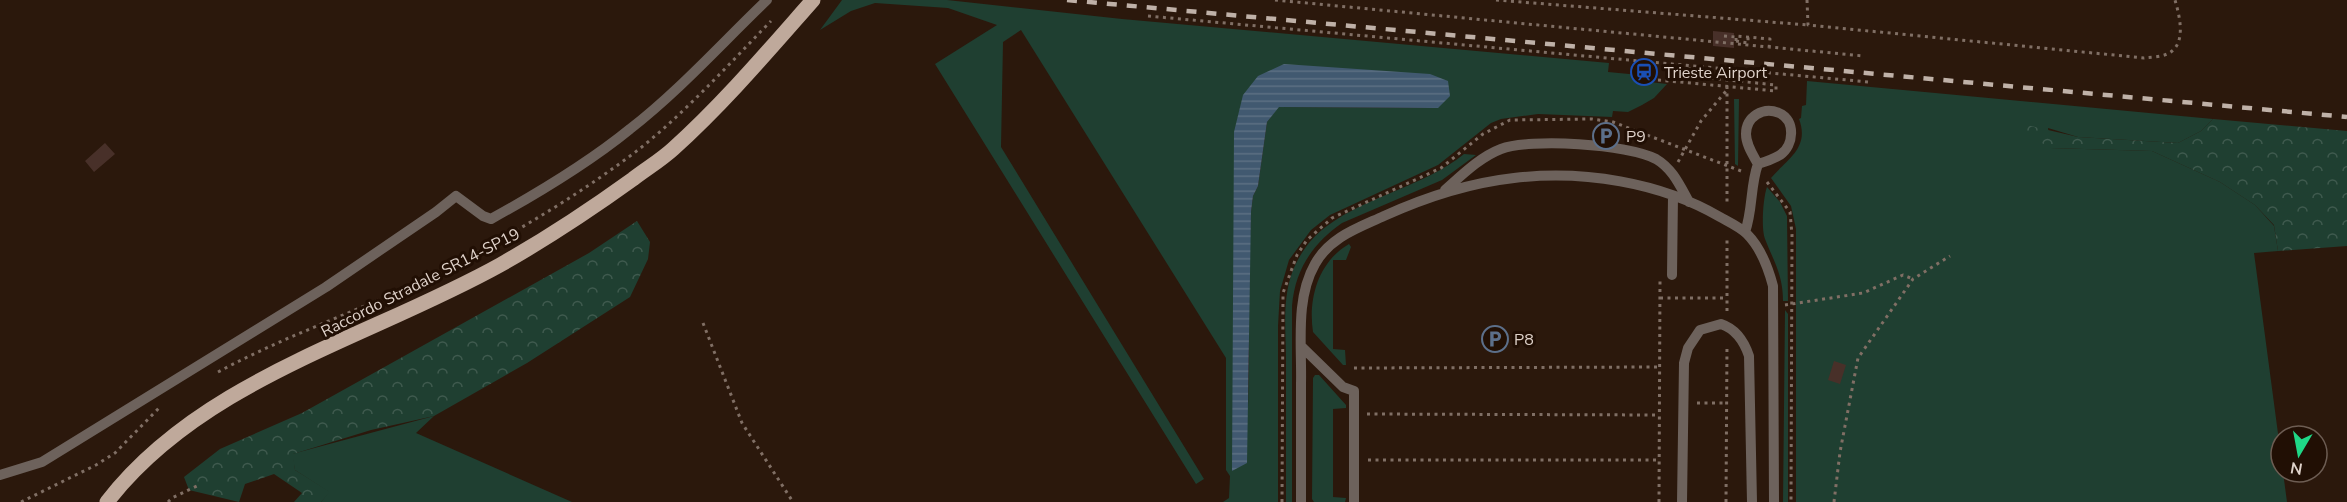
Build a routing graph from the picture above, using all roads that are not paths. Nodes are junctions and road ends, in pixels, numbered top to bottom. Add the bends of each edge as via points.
1 (767, 0) edge
2 (813, 0) edge
3 (1758, 164) junction
4 (1440, 194) junction
5 (1673, 196) junction
6 (1689, 202) junction
7 (1745, 232) junction
8 (1672, 274) dead end
9 (1302, 347) junction
10 (0, 475) edge
11 (107, 502) edge
12 (1301, 502) edge
13 (1354, 502) edge
14 (1682, 502) edge
15 (1752, 502) edge
16 (1774, 502) edge

1 - 10 lane via 645,117 553,185 492,219 456,196 326,286 42,462
2 - 11 main road, Raccordo Stradale SR14-SP19 via 726,99 671,151 585,214 498,266 260,381 202,414 140,466
3 - 3 lane via 1781,155 1788,147 1790,126 1781,113 1763,111 1748,124 1748,144
3 - 7 lane
4 - 5 lane via 1496,180 1557,176 1606,180
4 - 6 lane via 1502,149 1531,144 1578,144 1655,159 1671,170
4 - 9 lane via 1354,229 1327,248 1308,279 1301,321
5 - 6 lane
5 - 8 lane
6 - 7 lane
7 - 16 lane via 1763,257 1773,286
9 - 12 lane
9 - 13 lane via 1343,387 1354,391
14 - 15 lane via 1684,363 1700,330 1714,325 1727,326 1740,337 1749,356

